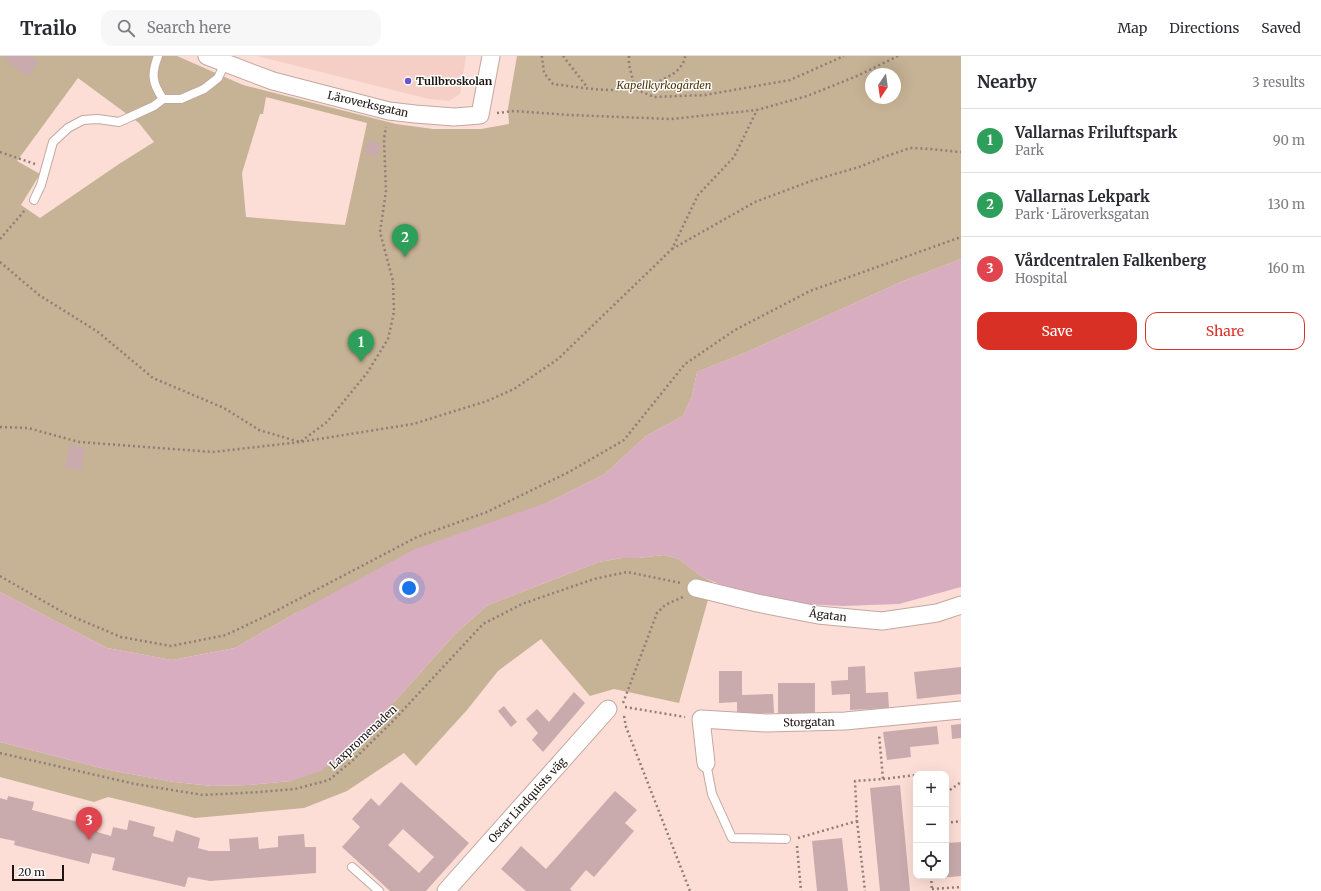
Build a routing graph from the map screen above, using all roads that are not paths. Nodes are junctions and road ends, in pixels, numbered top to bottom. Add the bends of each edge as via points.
1 (158, 56) edge
2 (207, 56) edge
3 (491, 56) edge
4 (225, 63) junction
5 (163, 99) junction
6 (34, 200) road end
7 (696, 588) road end
8 (961, 605) edge
9 (615, 708) road end
10 (961, 710) edge
11 (706, 763) joint
12 (786, 839) dead end
13 (352, 867) dead end
14 (380, 891) edge
15 (446, 891) edge

1 - 5 lane via 153,76 156,88
2 - 4 street, Läroverksgatan
3 - 4 street, Läroverksgatan via 480,115 454,117 389,111 273,81
4 - 5 lane via 218,78 204,89 181,100
5 - 6 lane via 154,106 118,122 83,120 68,128 53,142
7 - 8 street, Ågatan via 818,615 882,621 937,613
9 - 15 street, Oscar Lindquists väg
10 - 11 street, Storgatan via 845,721 766,723 701,719
11 - 12 lane via 712,794 732,838
13 - 14 lane

